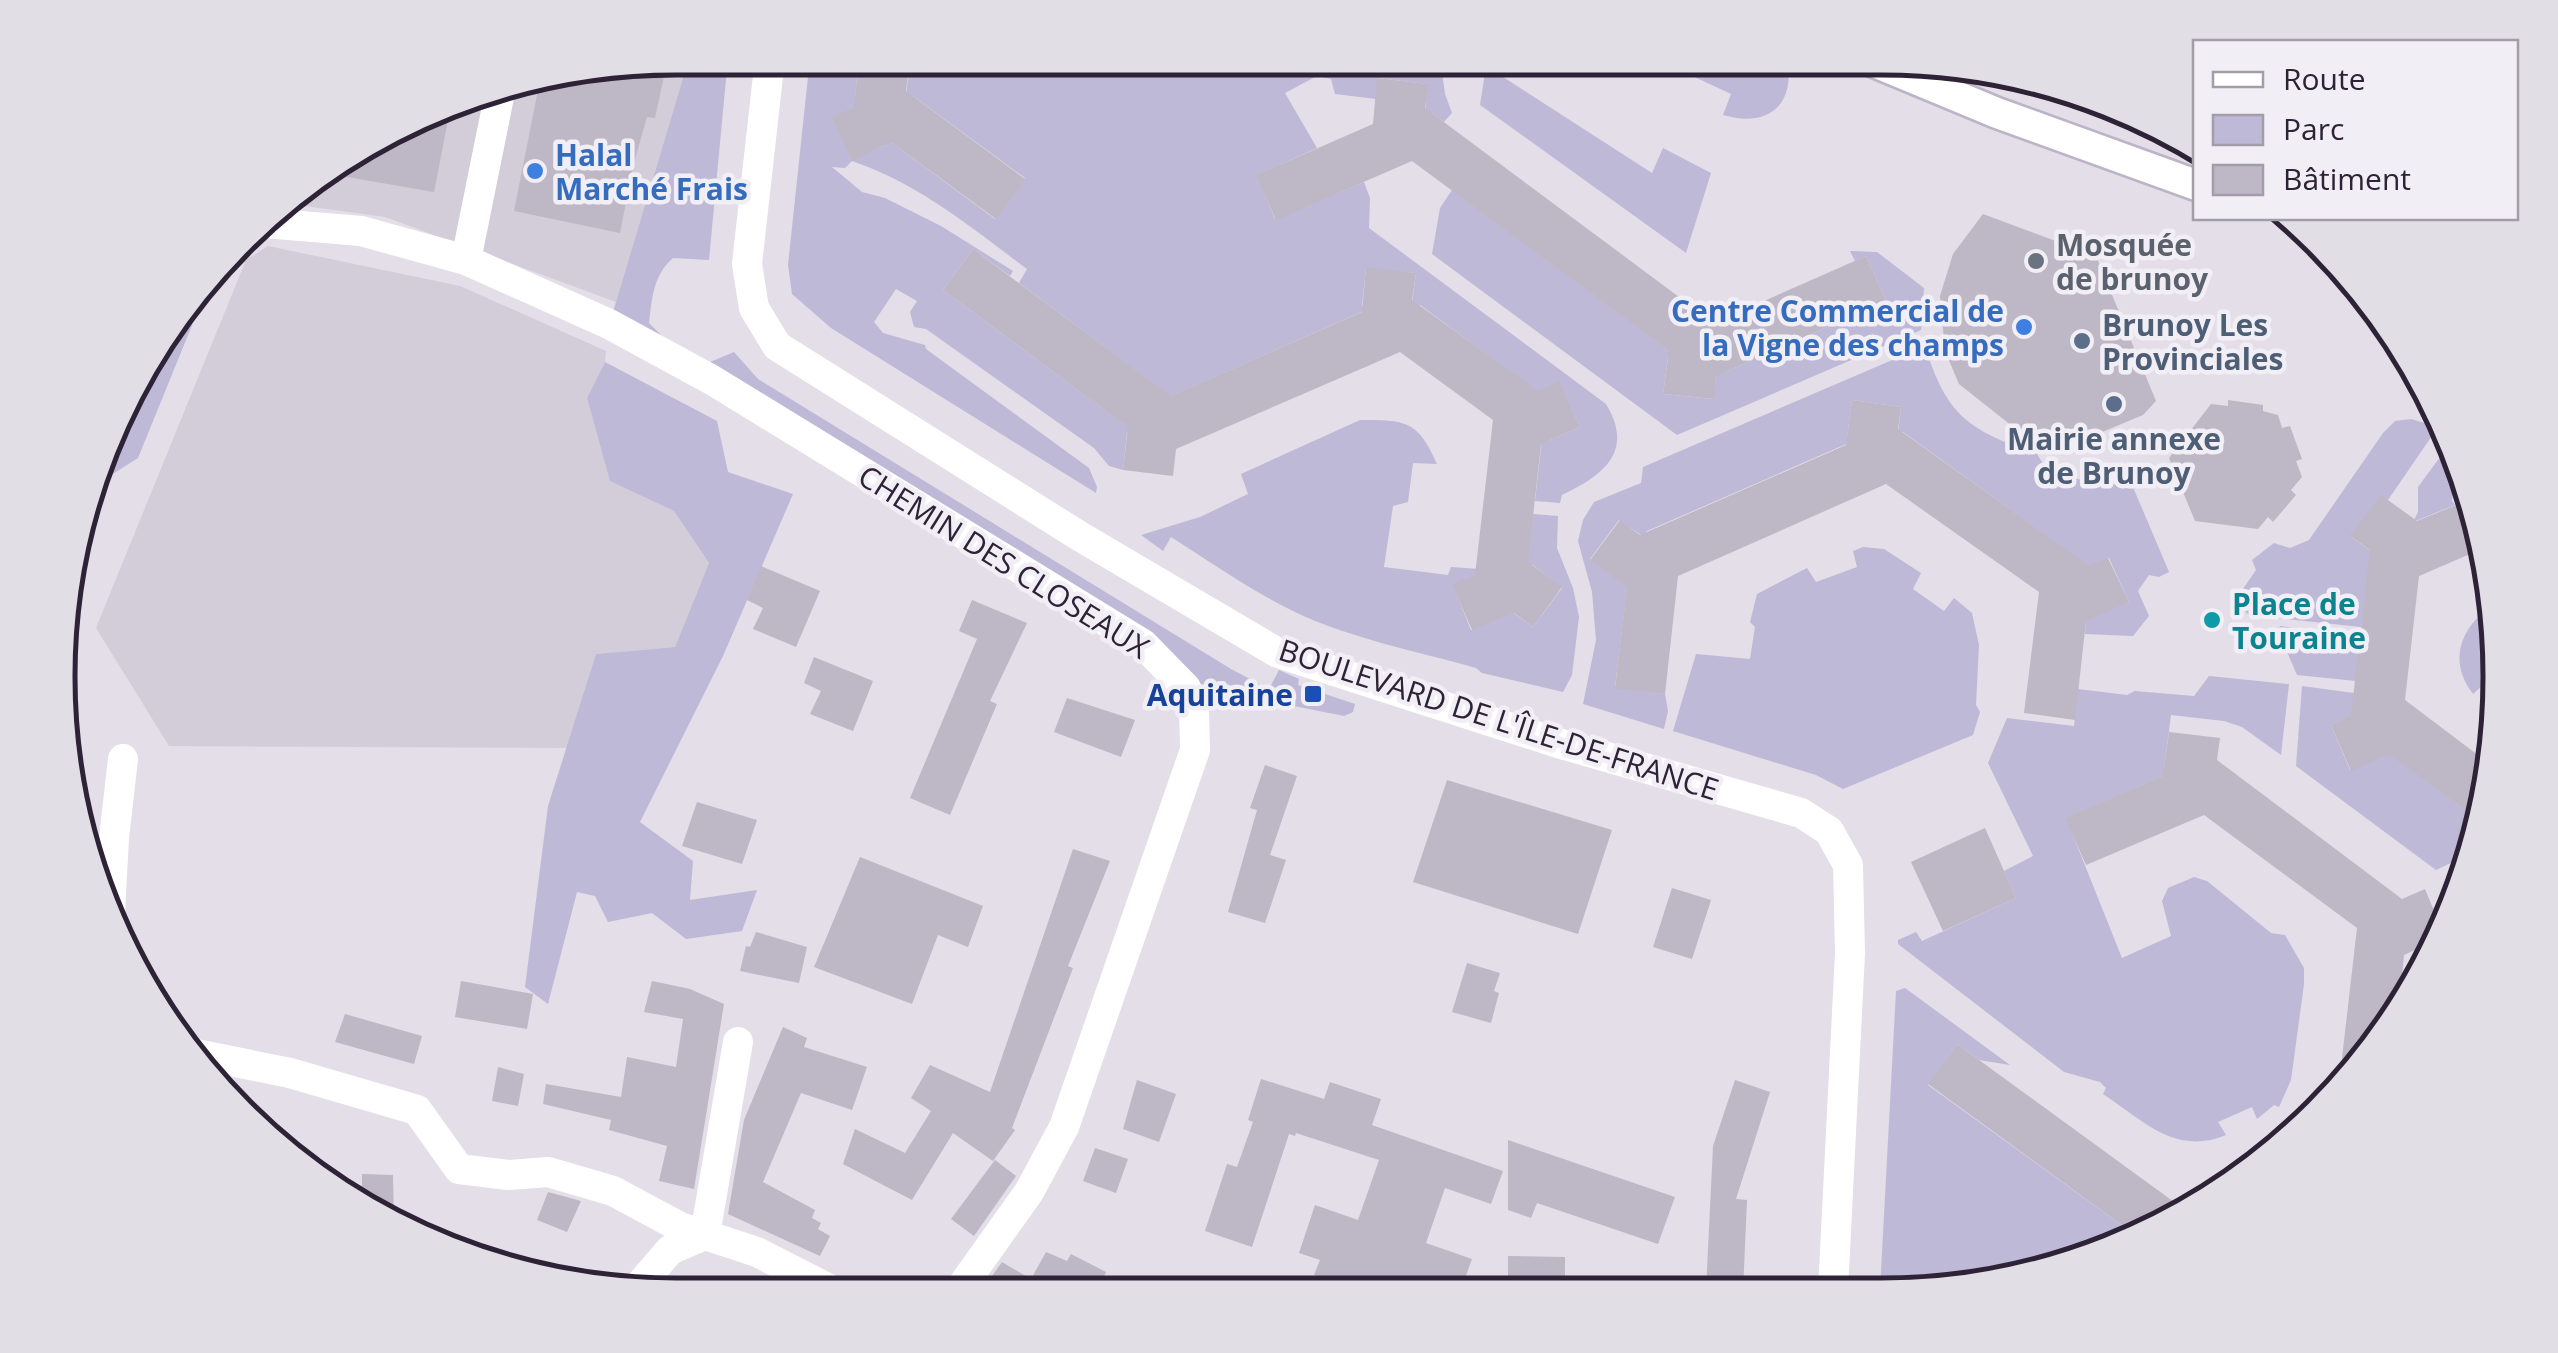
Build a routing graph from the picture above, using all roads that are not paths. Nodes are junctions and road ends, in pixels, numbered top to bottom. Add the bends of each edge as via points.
1 (768, 75) edge
2 (1907, 76) edge
3 (498, 102) edge
4 (2193, 184) edge
5 (280, 224) edge
6 (466, 260) junction
7 (123, 760) dead end
8 (100, 838) edge
9 (738, 1042) dead end
10 (211, 1057) edge
11 (705, 1235) junction
12 (647, 1277) edge
13 (808, 1278) edge
14 (969, 1278) edge
15 (1833, 1278) edge

1 - 15 street, BOULEVARD DE L'ÎLE-DE-FRANCE via 746,264 754,308 776,346 1278,652 1802,813 1829,831 1848,865 1850,953
2 - 4 street
3 - 6 street
5 - 6 street, CHEMIN DES CLOSEAUX via 361,231
6 - 14 street, CHEMIN DES CLOSEAUX via 609,324 743,399 1143,644 1186,688 1194,708 1194,750 1064,1127 1029,1192
7 - 8 street
9 - 11 street
10 - 11 street via 417,1110 459,1168 548,1172 613,1191
11 - 12 street via 670,1250
11 - 13 street

